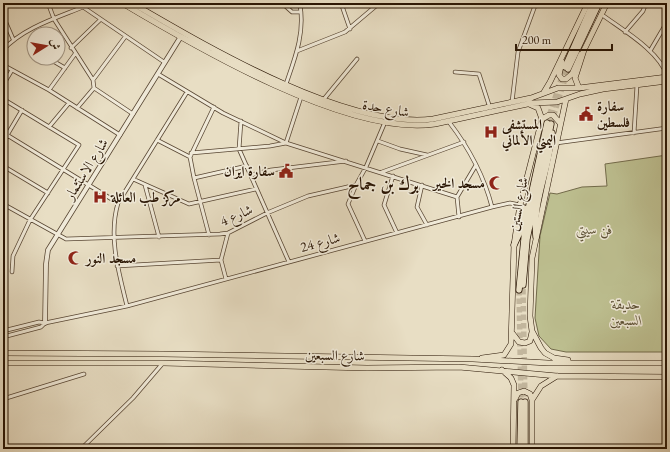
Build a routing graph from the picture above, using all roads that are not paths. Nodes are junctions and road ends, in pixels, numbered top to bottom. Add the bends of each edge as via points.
1 (48, 3) edge
2 (86, 3) edge
3 (122, 3) edge
4 (132, 3) edge
5 (282, 3) edge
6 (301, 3) edge
7 (341, 3) edge
8 (536, 3) edge
9 (588, 3) edge
10 (593, 3) edge
11 (599, 3) edge
12 (606, 3) edge
13 (646, 3) edge
14 (377, 5) dead end
15 (83, 7) junction
16 (301, 12) junction
17 (601, 14) junction
18 (3, 16) edge
19 (54, 19) junction
20 (100, 20) junction
21 (667, 22) edge
22 (350, 29) junction
23 (625, 32) junction
24 (125, 37) junction
25 (13, 38) junction
26 (180, 38) junction
27 (72, 48) junction
28 (3, 50) edge
29 (584, 50) junction
30 (297, 51) junction
31 (650, 51) junction
32 (75, 54) junction
33 (562, 58) junction
34 (357, 59) dead end
35 (164, 62) junction
36 (3, 65) edge
37 (62, 66) edge
38 (65, 68) junction
39 (12, 70) junction
40 (455, 72) dead end
41 (158, 74) junction
42 (667, 76) edge
43 (93, 80) junction
44 (667, 81) edge
45 (286, 84) junction
46 (3, 85) edge
47 (637, 85) junction
48 (94, 88) junction
49 (578, 88) junction
50 (49, 90) junction
51 (187, 92) junction
52 (543, 94) junction
53 (301, 97) junction
54 (3, 99) edge
55 (324, 99) junction
56 (566, 99) junction
57 (69, 102) junction
58 (512, 102) junction
59 (528, 104) junction
60 (214, 107) junction
61 (77, 108) junction
62 (490, 108) junction
63 (22, 110) junction
64 (133, 114) junction
65 (542, 119) junction
66 (241, 121) junction
67 (434, 121) junction
68 (385, 122) junction
69 (449, 122) junction
70 (560, 124) junction
71 (548, 126) junction
72 (50, 127) junction
73 (667, 128) edge
74 (634, 133) junction
75 (7, 135) junction
76 (120, 135) junction
77 (158, 140) junction
78 (378, 141) junction
79 (3, 142) edge
80 (464, 142) junction
81 (286, 143) junction
82 (556, 143) junction
83 (239, 149) junction
84 (191, 153) junction
85 (428, 156) junction
86 (190, 157) junction
87 (348, 161) junction
88 (476, 165) junction
89 (3, 166) edge
90 (246, 166) junction
91 (366, 167) junction
92 (63, 170) junction
93 (382, 172) junction
94 (250, 175) junction
95 (393, 176) junction
96 (194, 178) junction
97 (133, 179) junction
98 (145, 185) junction
99 (356, 185) junction
100 (422, 185) junction
101 (89, 186) junction
102 (256, 189) junction
103 (48, 193) junction
104 (457, 197) junction
105 (118, 203) junction
106 (200, 203) junction
107 (3, 204) edge
108 (520, 206) junction
109 (492, 207) junction
110 (267, 213) junction
111 (459, 217) junction
112 (30, 220) junction
113 (427, 224) junction
114 (228, 233) junction
115 (397, 233) junction
116 (56, 234) junction
117 (208, 235) junction
118 (158, 237) junction
119 (536, 237) junction
120 (114, 238) junction
121 (364, 241) junction
122 (514, 245) junction
123 (221, 260) junction
124 (289, 262) junction
125 (117, 266) junction
126 (12, 272) dead end
127 (226, 279) junction
128 (521, 290) tunnel mouth
129 (127, 306) junction
130 (44, 323) junction
131 (19, 327) junction
132 (3, 331) edge
133 (532, 331) junction
134 (19, 332) junction
135 (513, 334) junction
136 (3, 337) edge
137 (3, 354) edge
138 (367, 358) junction
139 (385, 358) junction
140 (473, 359) junction
141 (3, 363) edge
142 (163, 363) junction
143 (581, 363) junction
144 (667, 363) edge
145 (367, 368) junction
146 (385, 368) junction
147 (501, 370) junction
148 (84, 374) dead end
149 (557, 376) junction
150 (667, 377) edge
151 (3, 399) edge
152 (515, 399) junction
153 (532, 400) junction
154 (80, 449) edge
155 (514, 449) edge
156 (520, 449) edge
157 (525, 449) edge
158 (532, 449) edge

1 - 19 street
2 - 15 street
3 - 26 main road, شارع حدة
4 - 45 main road, شارع حدة via 200,42
5 - 16 street via 292,12
6 - 16 street
7 - 22 street
8 - 58 street via 518,52
9 - 33 main road
10 - 11 highway via 566,68
12 - 17 main road
13 - 23 street via 643,11
14 - 22 street
15 - 19 street
15 - 20 street
16 - 30 street via 302,25
17 - 23 street
17 - 29 main road
18 - 25 street
19 - 25 street
19 - 27 street
20 - 24 street
20 - 27 street
21 - 31 street
22 - 30 street
23 - 31 street
24 - 35 street
24 - 43 street
25 - 28 street
26 - 35 street, شارع الاستثمار
26 - 53 main road, شارع حدة
27 - 32 street
29 - 33 main road via 572,74 566,79 559,75
29 - 49 main road via 575,78
30 - 45 street
31 - 42 street
32 - 38 street
32 - 43 street
33 - 52 main road
34 - 55 street
35 - 41 street, شارع الاستثمار
36 - 39 street
37 - 38 street
38 - 50 street
39 - 46 street
39 - 50 street
40 - 62 street via 479,74
41 - 51 street
41 - 64 street, شارع الاستثمار
42 - 49 main road, شارع حدة
43 - 48 street
44 - 47 main road, شارع حدة
45 - 55 main road, شارع حدة
47 - 56 main road, شارع حدة via 580,94
47 - 74 street
48 - 61 street
48 - 64 street
49 - 52 main road, شارع حدة via 558,88
50 - 57 street
51 - 60 street
51 - 77 street
52 - 58 main road, شارع حدة
53 - 68 main road, شارع حدة via 346,113
53 - 81 street
54 - 63 street
55 - 67 main road, شارع حدة via 388,118
56 - 59 main road, شارع حدة
56 - 70 main road
57 - 61 street
57 - 72 street
58 - 62 main road, شارع حدة
59 - 65 main road via 538,108
59 - 69 main road, شارع حدة
60 - 66 street
60 - 84 street
61 - 76 street
62 - 67 main road, شارع حدة
63 - 72 street
63 - 75 street
64 - 76 street, شارع الاستثمار
65 - 70 main road via 549,115 553,116
65 - 108 main road
66 - 81 street
66 - 83 street
67 - 68 main road, شارع حدة via 422,126
67 - 69 main road, شارع حدة
68 - 78 street
69 - 80 street
70 - 82 main road
71 - 119 highway via 552,134 534,225
71 - 122 highway via 540,136 519,234
71 - 128 highway, شارع الستين via 527,239
72 - 92 street via 79,145
73 - 74 street
74 - 82 street
75 - 79 street
75 - 92 street
76 - 101 street, شارع الاستثمار
77 - 86 street
77 - 97 street
78 - 85 street
78 - 91 street
80 - 85 street
80 - 88 street
81 - 83 street
81 - 87 street
82 - 119 main road
83 - 84 street
83 - 90 street
84 - 86 street
85 - 93 street
86 - 96 street
87 - 91 street
87 - 94 street
88 - 104 street
88 - 109 street via 487,187
89 - 103 street
90 - 94 street
90 - 96 street
91 - 93 street
91 - 99 street
92 - 101 street
92 - 103 street
93 - 95 street
94 - 102 street
95 - 100 street
95 - 115 street via 384,205
96 - 106 street
97 - 98 street
97 - 105 street
98 - 106 street via 189,204
98 - 118 street
99 - 110 street, شارع 4 via 308,196
99 - 121 street via 348,204
100 - 104 street
100 - 113 street via 417,207
101 - 105 street
101 - 116 street, شارع الاستثمار
102 - 106 street
102 - 110 street
103 - 112 street
104 - 111 street
105 - 120 street via 114,216
106 - 117 street
107 - 112 street, شارع 4
108 - 109 street, شارع 24 via 510,203
108 - 122 main road
109 - 111 street, شارع 24
110 - 114 street, شارع 4
110 - 124 street
111 - 113 street, شارع 24
112 - 116 street, شارع 4
112 - 126 street via 13,256
113 - 115 street, شارع 24
114 - 117 street, شارع 4
114 - 123 street
115 - 121 street, شارع 24
116 - 120 street, شارع 4 via 66,239
116 - 130 street, شارع الاستثمار via 48,250 46,264
117 - 118 street, شارع 4
118 - 120 street, شارع 4
119 - 133 main road via 531,268
120 - 125 street
121 - 124 street, شارع 24
122 - 135 main road
123 - 125 street
123 - 127 street
124 - 127 street, شارع 24
125 - 129 street
127 - 129 street, شارع 24
129 - 130 street, شارع 24
130 - 131 street
130 - 134 street via 41,327
131 - 132 street
131 - 134 street
133 - 135 main road via 530,341 525,343 519,342
133 - 143 main road via 537,344 545,353 554,358
134 - 136 street
135 - 140 main road via 511,344 504,355
137 - 138 main road, شارع السبعين
138 - 139 main road, شارع السبعين
138 - 145 main road via 371,363
139 - 140 main road, شارع السبعين
139 - 146 main road via 382,363
140 - 143 main road, شارع السبعين
141 - 142 main road, شارع السبعين
142 - 145 main road, شارع السبعين
142 - 154 street via 133,398
143 - 144 main road, شارع السبعين
145 - 146 main road, شارع السبعين
146 - 147 main road, شارع السبعين via 459,367
147 - 149 main road, شارع السبعين
147 - 152 main road via 513,380
148 - 151 street
149 - 150 main road, شارع السبعين
149 - 153 main road via 541,386
152 - 153 main road via 518,393 524,391 530,394
152 - 155 main road
153 - 158 main road
156 - 157 highway via 523,402

